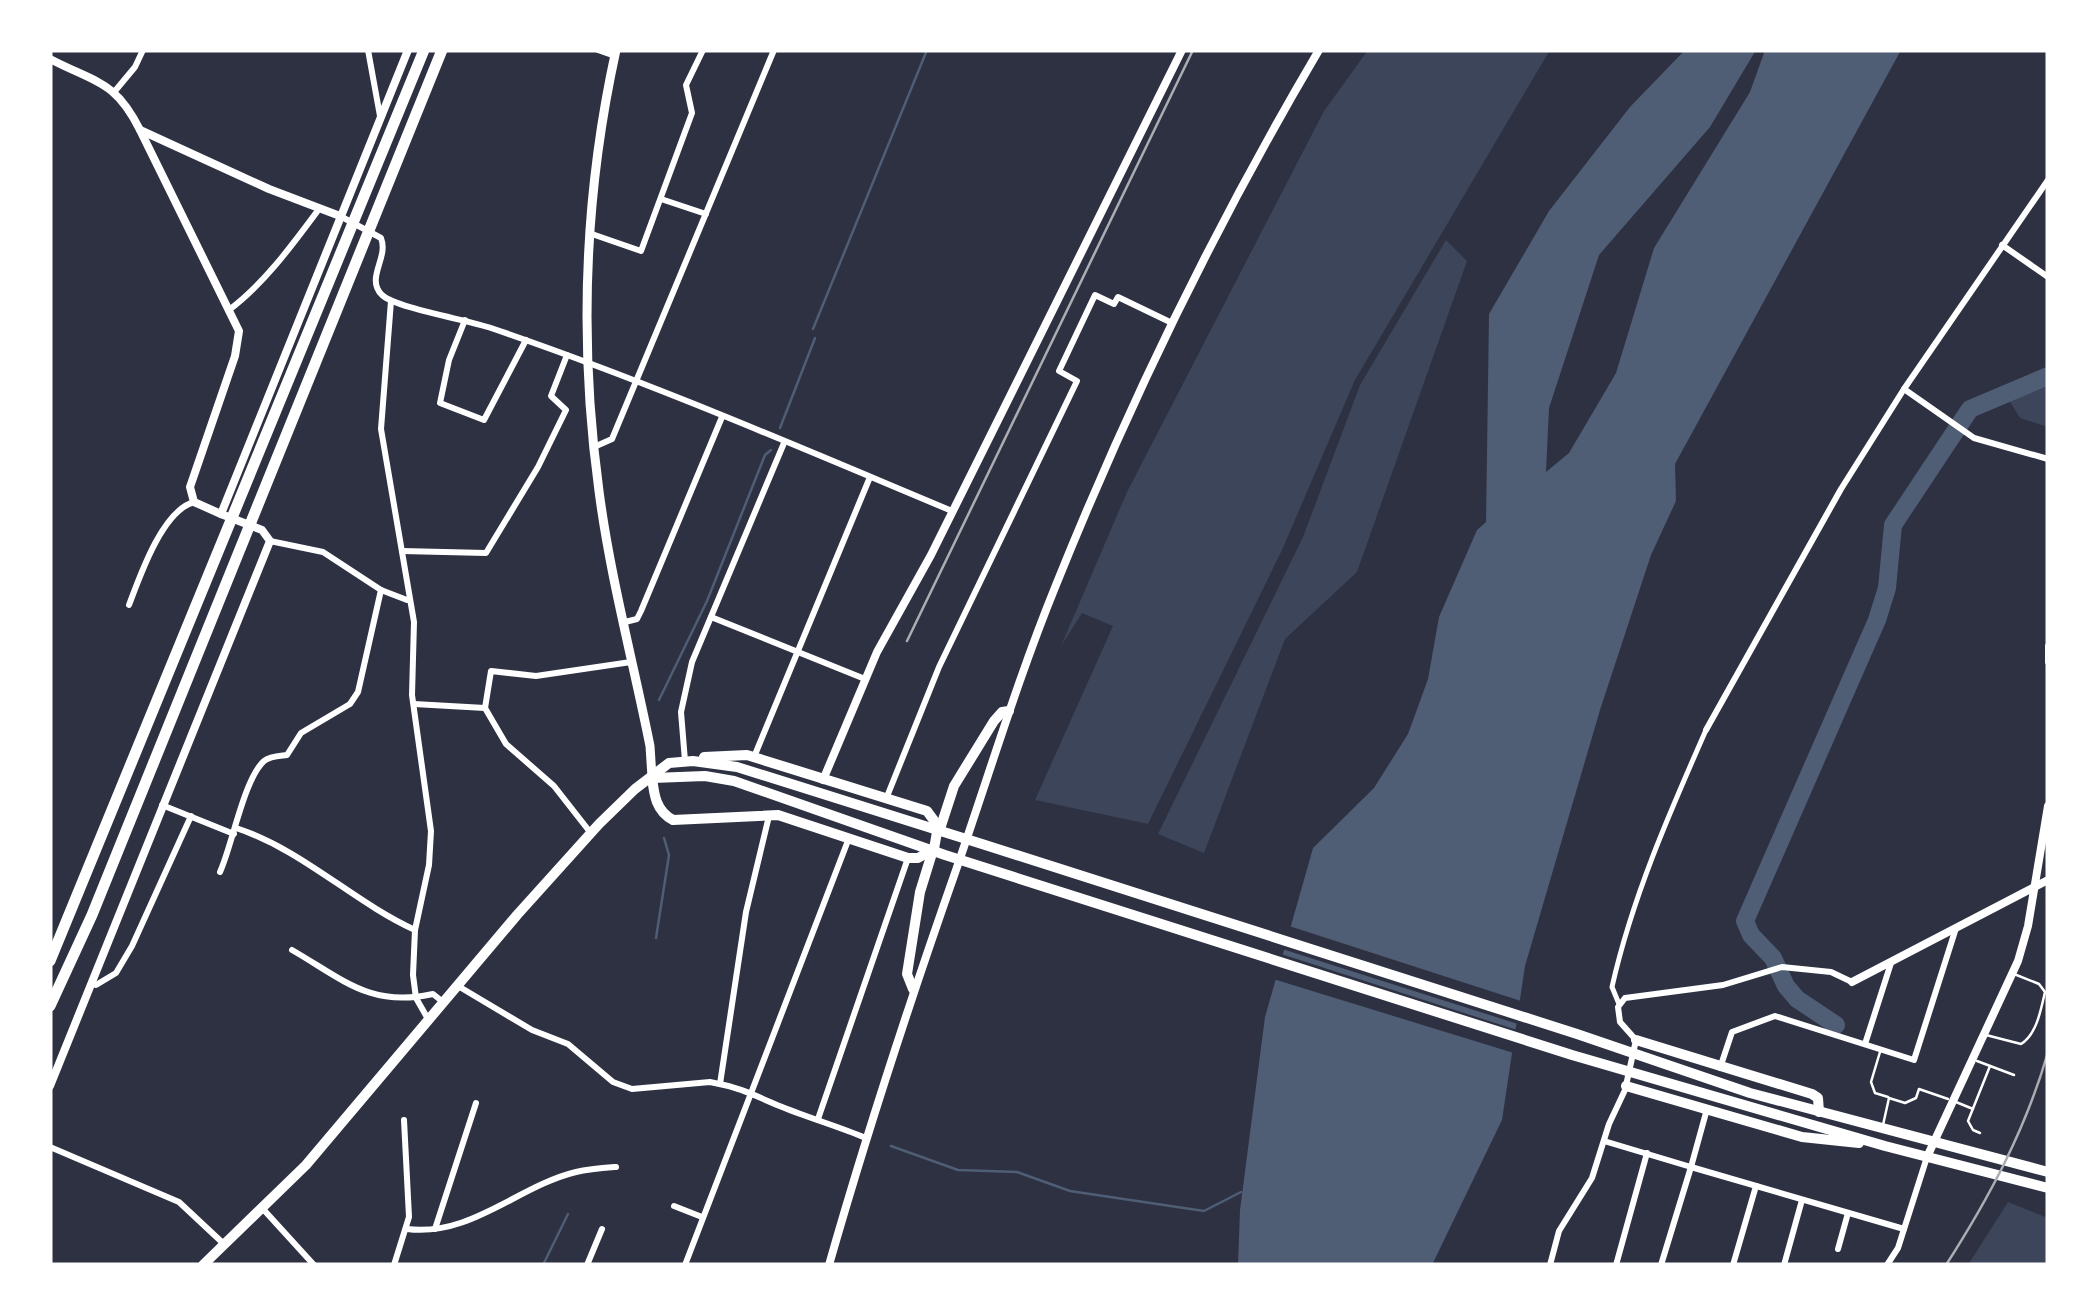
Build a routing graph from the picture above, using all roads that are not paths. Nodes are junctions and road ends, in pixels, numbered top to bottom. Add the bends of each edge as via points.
1 (143, 50) edge
2 (368, 50) edge
3 (408, 50) edge
4 (424, 50) edge
5 (442, 50) edge
6 (598, 50) edge
7 (703, 50) edge
8 (772, 50) edge
9 (1182, 50) edge
10 (1319, 50) edge
11 (615, 53) edge
12 (50, 59) edge
13 (115, 91) junction
14 (380, 116) junction
15 (140, 130) junction
16 (2048, 180) edge
17 (661, 199) junction
18 (319, 209) junction
19 (706, 214) junction
20 (340, 216) junction
21 (589, 233) junction
22 (2002, 245) junction
23 (2048, 277) edge
24 (391, 302) junction
25 (229, 310) junction
26 (465, 319) junction
27 (1172, 323) junction
28 (526, 340) junction
29 (567, 355) junction
30 (587, 361) junction
31 (636, 382) junction
32 (1904, 390) junction
33 (722, 417) junction
34 (784, 442) junction
35 (593, 447) junction
36 (2048, 459) edge
37 (870, 478) junction
38 (194, 502) junction
39 (952, 511) junction
40 (221, 514) junction
41 (270, 541) junction
42 (402, 551) junction
43 (381, 590) junction
44 (408, 600) junction
45 (129, 605) dead end
46 (710, 616) junction
47 (625, 622) junction
48 (2048, 646) edge
49 (798, 652) junction
50 (633, 662) junction
51 (2048, 662) edge
52 (865, 679) junction
53 (414, 704) junction
54 (485, 708) junction
55 (1009, 711) junction
56 (1706, 730) joint
57 (754, 757) junction
58 (689, 761) junction
59 (652, 778) junction
60 (823, 780) junction
61 (886, 799) junction
62 (949, 802) junction
63 (162, 805) junction
64 (2048, 806) edge
65 (926, 811) junction
66 (770, 815) junction
67 (191, 816) junction
68 (235, 831) junction
69 (591, 833) junction
70 (942, 833) junction
71 (850, 837) junction
72 (966, 839) junction
73 (936, 851) junction
74 (913, 858) junction
75 (959, 859) junction
76 (220, 872) dead end
77 (925, 878) junction
78 (2048, 880) edge
79 (2034, 888) junction
80 (1956, 928) junction
81 (415, 930) junction
82 (292, 950) dead end
83 (50, 961) edge
84 (1891, 962) junction
85 (2012, 973) junction
86 (1852, 982) joint
87 (90, 983) junction
88 (458, 986) junction
89 (914, 989) junction
90 (416, 998) junction
91 (444, 1003) junction
92 (1620, 1004) junction
93 (50, 1006) edge
94 (429, 1020) junction
95 (1983, 1034) junction
96 (1636, 1040) junction
97 (1865, 1044) junction
98 (1881, 1049) junction
99 (1971, 1058) junction
100 (1990, 1066) junction
101 (1720, 1068) junction
102 (2014, 1075) dead end
103 (720, 1084) junction
104 (50, 1086) edge
105 (1626, 1086) junction
106 (750, 1091) junction
107 (1889, 1098) junction
108 (1952, 1100) junction
109 (476, 1103) dead end
110 (1973, 1109) junction
111 (1707, 1110) junction
112 (1819, 1112) junction
113 (818, 1119) junction
114 (404, 1120) dead end
115 (1882, 1127) junction
116 (1980, 1133) dead end
117 (866, 1138) junction
118 (1934, 1140) junction
119 (1604, 1141) junction
120 (1884, 1146) junction
121 (50, 1147) edge
122 (1646, 1154) junction
123 (1927, 1157) junction
124 (1691, 1166) junction
125 (616, 1167) dead end
126 (2048, 1172) edge
127 (1756, 1186) junction
128 (2048, 1188) edge
129 (1802, 1200) junction
130 (674, 1206) dead end
131 (262, 1209) junction
132 (1848, 1213) junction
133 (702, 1217) junction
134 (407, 1229) junction
135 (1904, 1229) junction
136 (434, 1230) junction
137 (602, 1230) dead end
138 (225, 1246) junction
139 (1838, 1249) dead end
140 (203, 1265) edge
141 (314, 1265) edge
142 (394, 1265) edge
143 (587, 1265) edge
144 (685, 1265) edge
145 (829, 1265) edge
146 (1550, 1265) edge
147 (1616, 1265) edge
148 (1661, 1265) edge
149 (1733, 1265) edge
150 (1784, 1265) edge
151 (1887, 1265) edge

1 - 13 street
2 - 14 street
3 - 14 street
4 - 83 highway
5 - 93 highway
6 - 11 street
7 - 17 street via 686,85 692,112
8 - 19 street
9 - 39 street
10 - 27 street
11 - 21 main road
12 - 13 street
13 - 15 street
14 - 20 street
15 - 18 street
15 - 25 street
16 - 22 street
17 - 19 street
17 - 21 street via 641,250
18 - 20 street
18 - 25 street via 280,261
19 - 31 street
20 - 24 street via 381,238 375,281
20 - 40 street
21 - 30 main road
22 - 23 street
22 - 32 street
24 - 26 street
24 - 42 street via 381,428
25 - 38 street via 238,346 190,487
26 - 28 street
26 - 28 street via 440,403 484,420
27 - 55 street via 1068,556
27 - 61 street via 1118,297 1114,304 1095,296 1059,371 1077,381 938,667
28 - 29 street
29 - 30 street
29 - 42 street via 550,396 566,410 486,553
30 - 31 street
30 - 35 main road
31 - 33 street
31 - 35 street via 612,438
32 - 36 street via 1974,438
32 - 56 street via 1805,549
33 - 34 street
33 - 47 street via 641,611
34 - 37 street
34 - 46 street
35 - 47 main road
37 - 39 street
37 - 49 street
38 - 40 street
38 - 45 street via 183,505 148,555
39 - 52 street
40 - 41 street via 262,530
41 - 43 street via 324,552
41 - 63 street
42 - 44 street
43 - 44 street
43 - 68 street via 358,692 350,704 301,733 287,756 265,760
44 - 53 street
46 - 49 street
46 - 58 street via 680,712
47 - 50 main road
48 - 51 street
49 - 52 street
49 - 57 street
50 - 54 street via 536,676 491,672
50 - 59 main road
52 - 60 street
53 - 54 street
53 - 81 street via 432,842
54 - 69 street via 506,744 554,786
55 - 62 main road via 994,721
55 - 72 street
56 - 92 street via 1631,919 1612,988
57 - 58 main road
57 - 60 main road
58 - 59 main road via 669,764
58 - 70 main road via 727,764
59 - 66 main road via 656,803 674,820
59 - 69 main road
59 - 73 main road via 724,778
60 - 61 main road
61 - 65 main road
62 - 65 main road
62 - 70 main road
63 - 67 street
63 - 87 street
64 - 79 street
65 - 70 main road
66 - 71 main road
66 - 103 street via 743,928
67 - 68 street
67 - 87 street via 116,974
68 - 76 street
68 - 81 street via 299,856
69 - 88 main road
70 - 72 main road
70 - 73 main road
71 - 74 main road
71 - 106 street
72 - 75 street
72 - 112 main road
73 - 74 main road
73 - 75 main road
73 - 77 main road
74 - 77 main road
74 - 113 street
75 - 89 street
75 - 120 main road
77 - 89 main road via 906,974
78 - 79 street
79 - 80 street
79 - 85 street
80 - 84 street
80 - 98 street via 1914,1060
81 - 90 street
82 - 90 street via 378,997
84 - 86 street
84 - 97 street
85 - 95 street
85 - 95 lane via 2045,992 2030,1038 2021,1044
86 - 92 street via 1832,972 1778,968 1723,984 1628,996
87 - 104 street
88 - 91 main road
88 - 103 street via 568,1044 612,1082 632,1090
89 - 117 street
90 - 91 street via 433,994
90 - 94 street
91 - 94 main road
92 - 96 street via 1620,1022
94 - 131 main road
95 - 99 street
96 - 101 main road
96 - 105 street
97 - 98 street
97 - 101 street via 1774,1016 1732,1032
98 - 107 lane via 1871,1082 1875,1094
99 - 100 lane
99 - 108 street
100 - 102 lane
100 - 110 lane
101 - 112 main road via 1812,1094
103 - 106 street
105 - 111 main road
105 - 119 street
106 - 113 street
106 - 133 street
107 - 108 lane via 1905,1103 1919,1089
107 - 115 lane
108 - 110 lane
108 - 118 street
109 - 136 street
110 - 116 lane via 1968,1121
111 - 120 main road via 1802,1136
111 - 124 street
112 - 115 main road
113 - 117 street
114 - 134 street
115 - 118 main road
117 - 145 street
118 - 123 street
118 - 126 main road
119 - 122 street
119 - 146 street via 1592,1178 1558,1231
120 - 123 main road
121 - 138 street via 179,1202
122 - 124 street
122 - 147 street
123 - 128 main road
123 - 135 street
124 - 127 street
124 - 148 street
125 - 136 street via 574,1172
127 - 129 street
127 - 149 street
129 - 132 street
129 - 150 street
130 - 133 street
131 - 138 main road
131 - 141 street
132 - 135 street
132 - 139 street
133 - 144 street
134 - 136 street
134 - 142 street
135 - 151 street
137 - 143 street
138 - 140 main road

